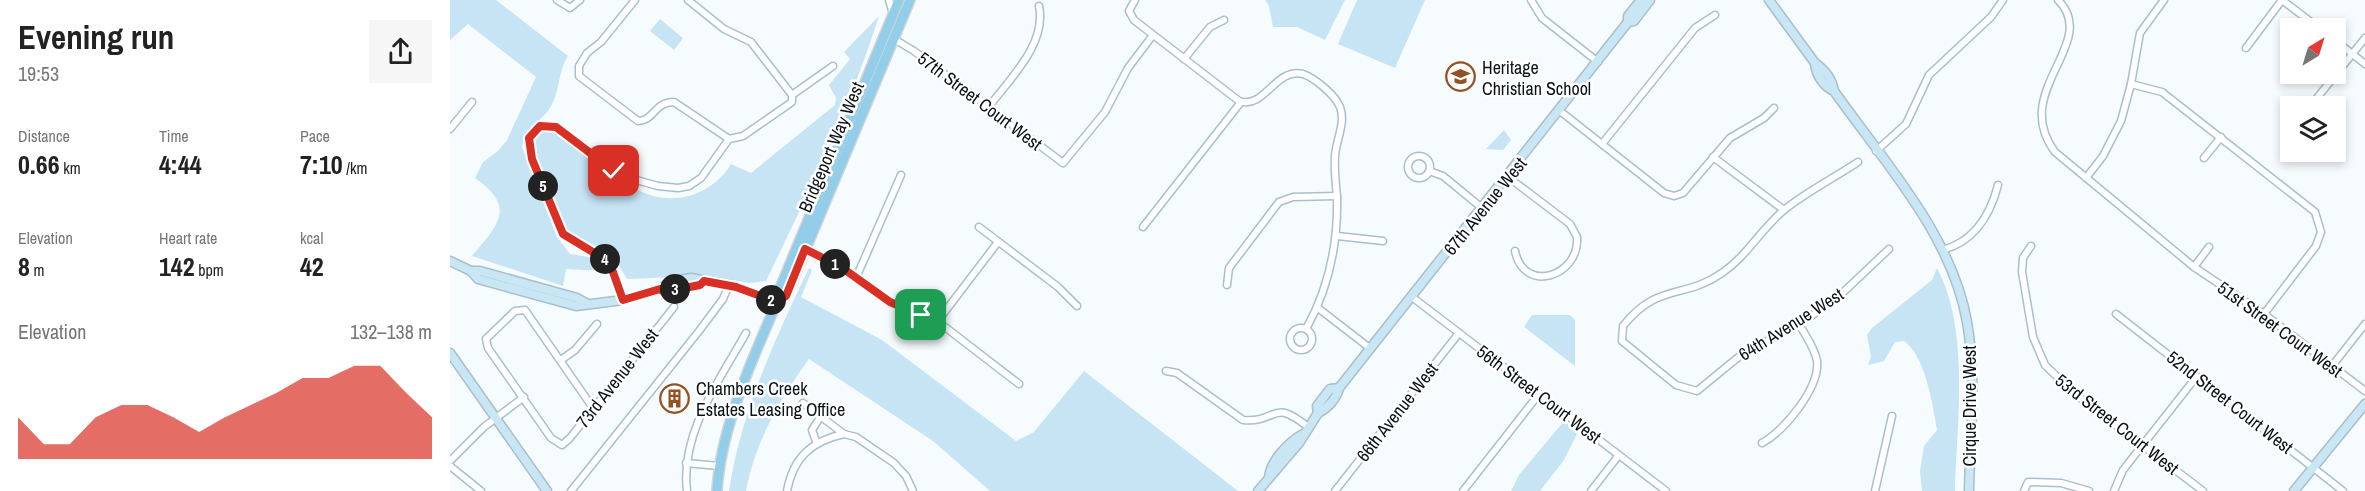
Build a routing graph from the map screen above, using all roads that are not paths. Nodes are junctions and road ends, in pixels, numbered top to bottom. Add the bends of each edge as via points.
1 (557, 0) edge
2 (580, 0) edge
3 (635, 0) edge
4 (688, 0) edge
5 (889, 0) edge
6 (899, 0) edge
7 (910, 0) edge
8 (1135, 0) edge
9 (1531, 0) edge
10 (1641, 0) edge
11 (1650, 0) edge
12 (2003, 0) edge
13 (2058, 0) edge
14 (2164, 0) edge
15 (2282, 0) edge
16 (1773, 2) edge
17 (1039, 6) dead end
18 (893, 15) junction
19 (1715, 15) dead end
20 (2306, 18) edge
21 (1224, 20) dead end
22 (1628, 22) junction
23 (1153, 35) junction
24 (2365, 38) edge
25 (894, 39) junction
26 (2246, 48) dead end
27 (2346, 49) edge
28 (2352, 54) junction
29 (1184, 59) junction
30 (1598, 62) junction
31 (2365, 64) edge
32 (833, 66) dead end
33 (869, 71) junction
34 (2132, 84) junction
35 (792, 95) junction
36 (2319, 96) edge
37 (472, 102) dead end
38 (1240, 102) junction
39 (988, 108) junction
40 (1774, 108) dead end
41 (1560, 111) junction
42 (450, 129) edge
43 (2221, 137) junction
44 (729, 139) junction
45 (1602, 144) junction
46 (1876, 151) junction
47 (1713, 157) junction
48 (2204, 158) dead end
49 (1858, 162) dead end
50 (1429, 171) dead end
51 (901, 175) dead end
52 (1508, 177) junction
53 (2086, 178) junction
54 (1998, 185) dead end
55 (1337, 196) junction
56 (1482, 208) junction
57 (1784, 210) junction
58 (979, 227) dead end
59 (1143, 227) dead end
60 (1337, 236) junction
61 (1383, 241) dead end
62 (998, 242) junction
63 (2031, 246) dead end
64 (801, 247) junction
65 (2210, 247) dead end
66 (1889, 249) dead end
67 (1515, 251) dead end
68 (1942, 252) junction
69 (450, 261) edge
70 (2194, 267) junction
71 (856, 278) junction
72 (729, 285) junction
73 (1227, 285) dead end
74 (1412, 297) junction
75 (623, 300) junction
76 (777, 302) junction
77 (1077, 306) dead end
78 (674, 307) dead end
79 (1318, 308) junction
80 (2116, 314) dead end
81 (2264, 314) junction
82 (937, 322) junction
83 (597, 324) dead end
84 (1799, 324) junction
85 (2365, 324) edge
86 (1306, 329) dead end
87 (746, 333) dead end
88 (1459, 333) junction
89 (1371, 349) junction
90 (450, 353) edge
91 (561, 360) junction
92 (2332, 366) junction
93 (1166, 371) dead end
94 (2197, 376) junction
95 (1019, 384) dead end
96 (2365, 392) edge
97 (1539, 394) junction
98 (524, 397) junction
99 (803, 403) dead end
100 (2365, 404) edge
101 (593, 408) junction
102 (821, 416) junction
103 (1892, 416) dead end
104 (494, 418) junction
105 (1306, 430) junction
106 (844, 434) junction
107 (1762, 443) dead end
108 (817, 444) junction
109 (2143, 446) junction
110 (1619, 455) junction
111 (450, 461) edge
112 (686, 463) junction
113 (450, 466) edge
114 (719, 466) junction
115 (2315, 467) junction
116 (1264, 489) edge
117 (481, 491) edge
118 (547, 491) edge
119 (571, 491) edge
120 (687, 491) edge
121 (717, 491) edge
122 (787, 491) edge
123 (913, 491) edge
124 (1335, 491) edge
125 (1463, 491) edge
126 (1591, 491) edge
127 (1666, 491) edge
128 (1875, 491) edge
129 (1964, 491) edge
130 (1969, 491) edge
131 (2024, 491) edge
132 (2089, 491) edge
133 (2114, 491) edge
134 (2203, 491) edge
135 (2294, 491) edge
136 (2343, 491) edge

1 - 2 street via 570,8
3 - 44 street via 605,38 587,53 578,71 586,82 635,120 645,121 660,105 674,102
4 - 35 street via 724,29 751,42
5 - 18 street
6 - 18 main road, Bridgeport Way West
7 - 25 main road, Bridgeport Way West
8 - 23 street via 1130,13
9 - 30 street via 1542,18
10 - 22 street, 67th Avenue West via 1628,16
11 - 22 street, 67th Avenue West via 1634,21
12 - 46 street via 1991,17 1929,75 1906,124
13 - 53 street, 51st Street Court West via 2069,17 2070,32 2042,101 2043,131 2055,153
14 - 34 street via 2140,33
15 - 20 street
15 - 26 street
16 - 46 street, Cirque Drive West via 1833,83 1834,91
17 - 39 street via 1041,21 1034,45
18 - 25 main road
18 - 33 main road, Bridgeport Way West
19 - 45 street via 1696,27
21 - 29 street via 1210,27
22 - 30 street, 67th Avenue West
23 - 29 street
23 - 39 street, 57th Street Court West via 1128,68 1115,97 1065,163
24 - 28 street
25 - 33 main road
25 - 39 street, 57th Street Court West
25 - 64 main road, Bridgeport Way West
27 - 28 street
28 - 31 street
28 - 36 street
29 - 38 street
30 - 41 street, 67th Avenue West
32 - 35 street
33 - 64 main road, Bridgeport Way West
34 - 43 street via 2162,92
34 - 53 street via 2116,133
35 - 44 street via 792,102 785,108 743,136
37 - 42 street
38 - 55 street via 1254,101 1281,78 1293,74 1306,76 1333,96 1342,116 1335,156
38 - 59 street
40 - 47 street via 1736,133
41 - 45 street
41 - 52 street, 67th Avenue West
43 - 48 street
43 - 81 street via 2310,205 2319,219 2321,232 2316,246
44 - 75 street via 701,178 689,186 674,188 622,176 554,126 540,126 530,136 532,159 563,234 606,260
45 - 47 street via 1664,193 1674,196 1686,190
46 - 68 street, Cirque Drive West via 1926,221
47 - 57 street
49 - 57 street
50 - 56 street via 1443,176
51 - 71 street
52 - 56 street, 67th Avenue West
52 - 67 street via 1569,224 1577,237 1574,254 1559,272 1549,277 1532,274 1519,262
53 - 70 street, 51st Street Court West
54 - 68 street via 1990,212 1973,233
55 - 60 street
55 - 73 street via 1293,196 1279,202 1228,268
56 - 74 street, 67th Avenue West
57 - 84 street, 64th Avenue West via 1723,273 1646,302 1623,326 1621,334 1625,345 1676,385 1689,390 1703,388 1741,355
58 - 62 street
60 - 61 street
60 - 79 street via 1331,271
62 - 77 street
62 - 82 street
63 - 109 street, 53rd Street Court West via 2022,262 2022,272 2040,356 2057,379
64 - 71 street
64 - 76 main road, Bridgeport Way West via 786,296
65 - 70 street
66 - 84 street, 64th Avenue West via 1852,286
68 - 129 street, Cirque Drive West via 1966,352
68 - 130 street, Cirque Drive West via 1961,296 1971,350
69 - 75 street via 471,271 586,303
70 - 81 street, 51st Street Court West
71 - 82 street via 890,302
72 - 75 street via 704,281
72 - 76 street
72 - 119 street via 711,314
74 - 88 street, 56th Street Court West
74 - 89 street, 67th Avenue West
76 - 114 main road, Bridgeport Way West
78 - 101 street, 73rd Avenue West
79 - 86 street
79 - 89 street
80 - 94 street, 52nd Street Court West
81 - 92 street, 51st Street Court West
82 - 95 street
83 - 91 street
84 - 107 street via 1817,358 1816,381 1780,430
85 - 92 street
87 - 112 street via 698,422
88 - 97 street, 56th Street Court West
88 - 124 street, 66th Avenue West
89 - 105 street, 67th Avenue West
90 - 104 street
91 - 98 street via 532,317 522,308 515,311 485,341
91 - 101 street
92 - 96 street, 51st Street Court West
93 - 105 street via 1177,373 1243,420 1254,421 1288,411
94 - 109 street
94 - 115 street, 52nd Street Court West
97 - 110 street, 56th Street Court West
97 - 125 street
98 - 101 street, 73rd Avenue West via 558,445 569,440
98 - 104 street
99 - 102 street
100 - 115 street
102 - 106 street
102 - 108 street via 812,430
103 - 128 street
104 - 111 street
104 - 118 street
105 - 116 street, 67th Avenue West via 1292,440 1269,469
106 - 108 street
106 - 123 street via 856,437 902,470
108 - 122 street via 794,465
109 - 133 street via 2123,470
109 - 134 street, 53rd Street Court West
110 - 126 street
110 - 127 street, 56th Street Court West
112 - 114 street
112 - 120 street
113 - 117 street
114 - 121 main road, Bridgeport Way West
115 - 135 street
115 - 136 street, 52nd Street Court West
131 - 132 street via 2026,483 2038,481

